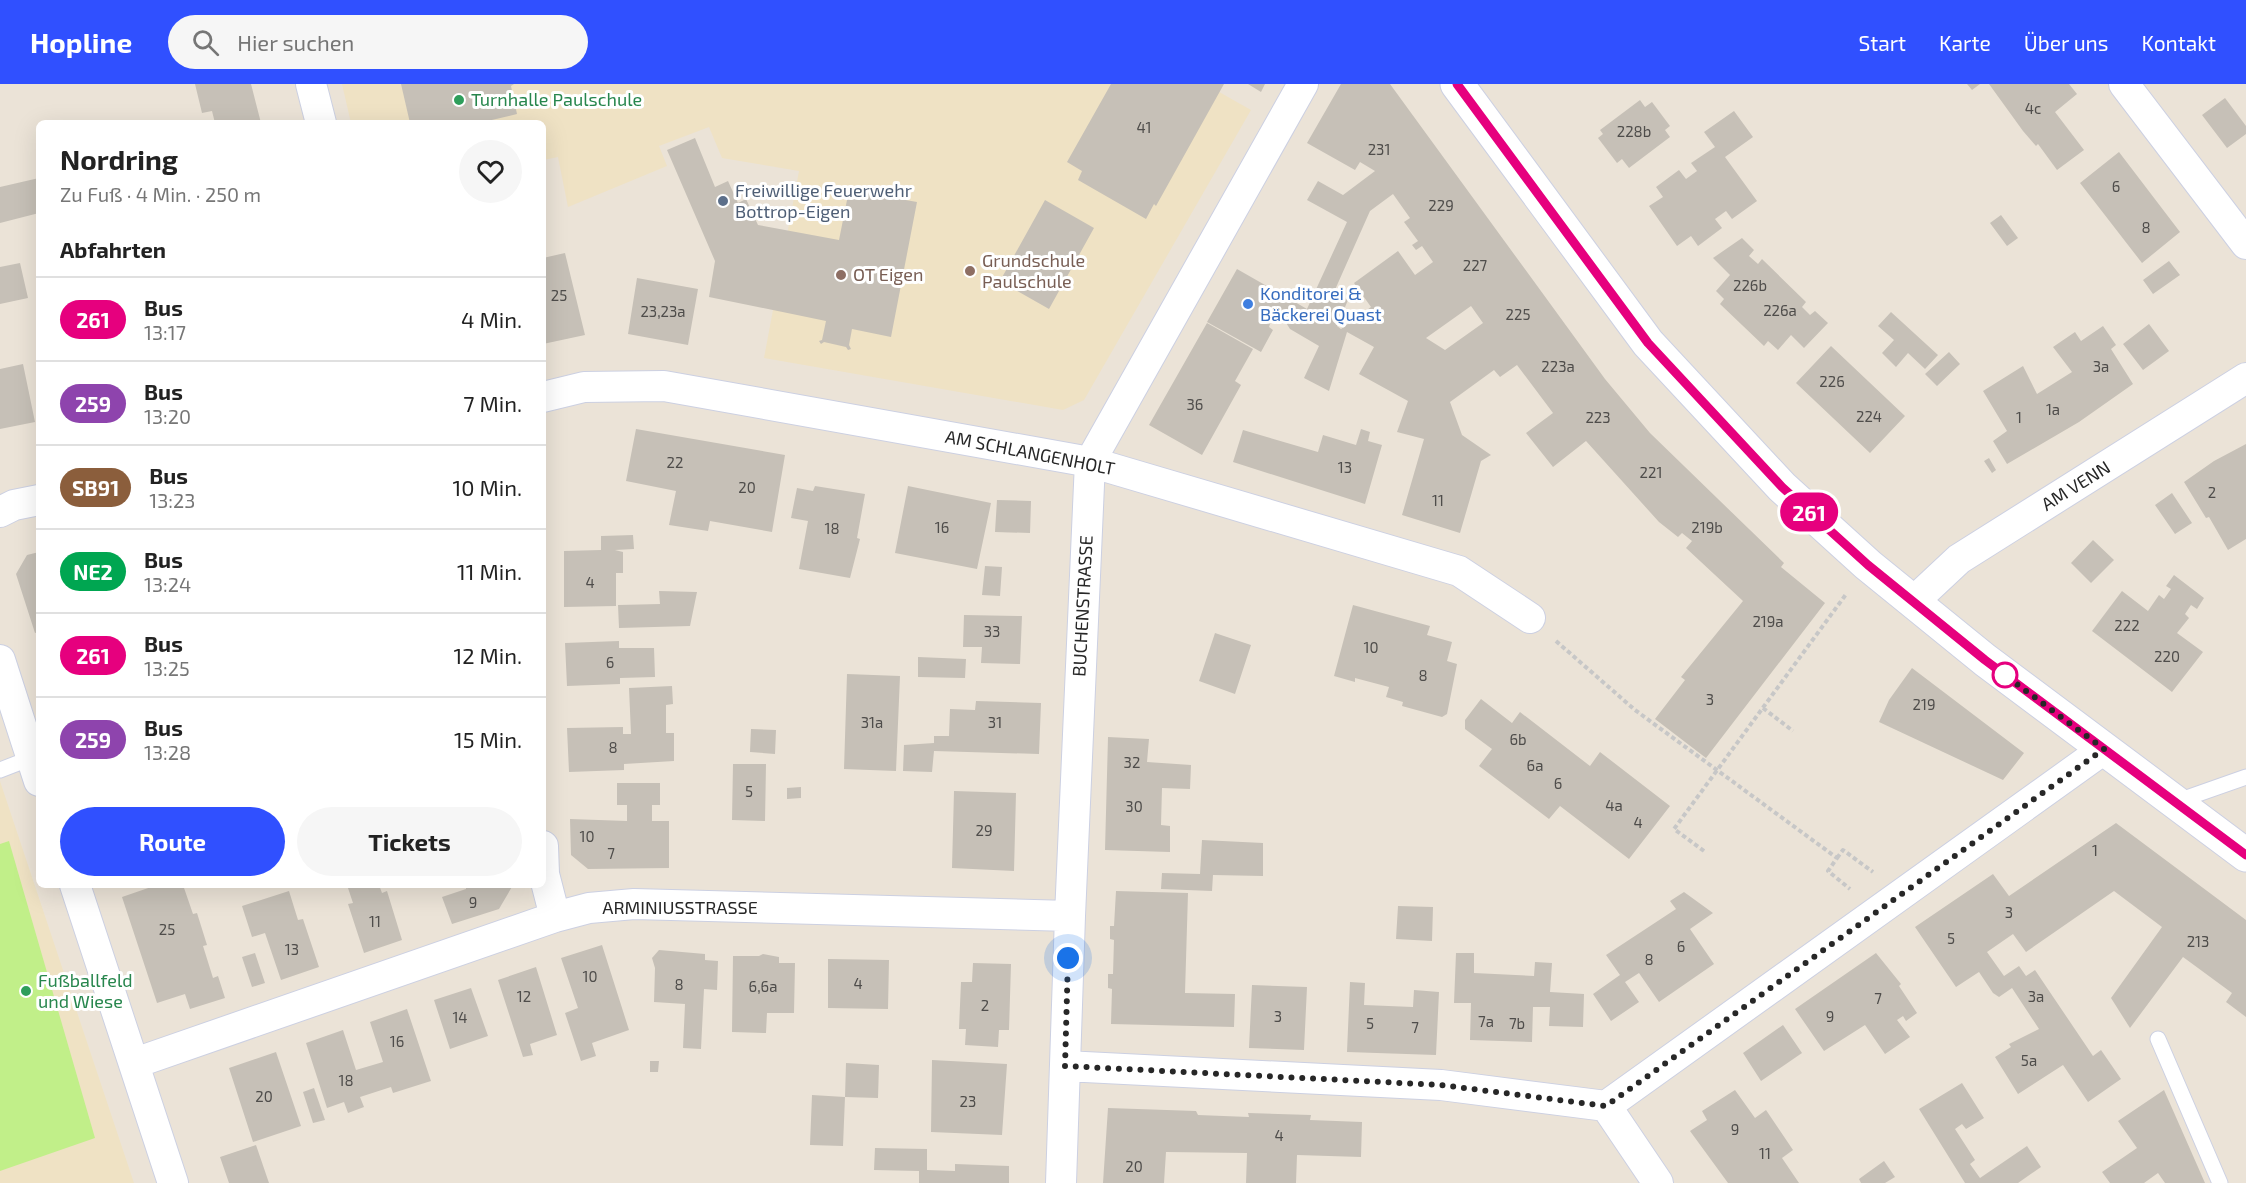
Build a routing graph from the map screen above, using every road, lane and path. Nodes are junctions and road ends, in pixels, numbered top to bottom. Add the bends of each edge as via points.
1 (311, 84) edge
2 (1303, 84) edge
3 (1457, 84) edge
4 (2124, 84) edge
5 (320, 120) edge
6 (2246, 244) edge
7 (2246, 378) edge
8 (546, 396) edge
9 (1090, 462) junction
10 (36, 501) edge
11 (0, 512) edge
12 (1868, 565) junction
13 (1913, 602) junction
14 (1530, 618) joint
15 (0, 660) edge
16 (1763, 708) junction
17 (1793, 731) dead end
18 (2104, 749) junction
19 (0, 770) edge
20 (35, 770) edge
21 (1717, 772) junction
22 (2246, 777) edge
23 (2175, 802) junction
24 (1704, 851) dead end
25 (2246, 855) edge
26 (1837, 858) junction
27 (546, 882) edge
28 (76, 888) edge
29 (1901, 892) junction
30 (1877, 910) junction
31 (1070, 916) junction
32 (555, 917) junction
33 (2158, 1039) dead end
34 (135, 1063) junction
35 (1065, 1066) junction
36 (1606, 1106) junction
37 (173, 1183) edge
38 (1061, 1183) edge
39 (1658, 1183) edge
40 (2220, 1183) edge

1 - 5 street
2 - 9 street, BUCHENSTRASSE
3 - 12 main road via 1648,343 1782,487
4 - 6 street
7 - 13 street, AM VENN via 1959,560
8 - 9 street, AM SCHLANGENHOLT via 584,387 664,386
9 - 14 street, AM SCHLANGENHOLT via 1459,571
9 - 31 street, BUCHENSTRASSE
10 - 11 street
12 - 13 main road
12 - 16 path
13 - 18 main road
14 - 21 path via 1635,710
15 - 20 street
16 - 17 path
16 - 21 path
18 - 23 main road
18 - 29 street
19 - 20 lane
21 - 24 path via 1674,829
21 - 26 path
22 - 23 lane
23 - 25 main road
26 - 29 path via 1843,850
26 - 30 path via 1828,871
27 - 32 street
28 - 34 street
29 - 30 street
30 - 36 street
31 - 32 street, ARMINIUSSTRASSE via 634,904 589,908
31 - 35 street, BUCHENSTRASSE
32 - 34 street, ARMINIUSSTRASSE
33 - 40 lane
34 - 37 street
35 - 36 street via 1441,1085
35 - 38 street, BUCHENSTRASSE
36 - 39 street

